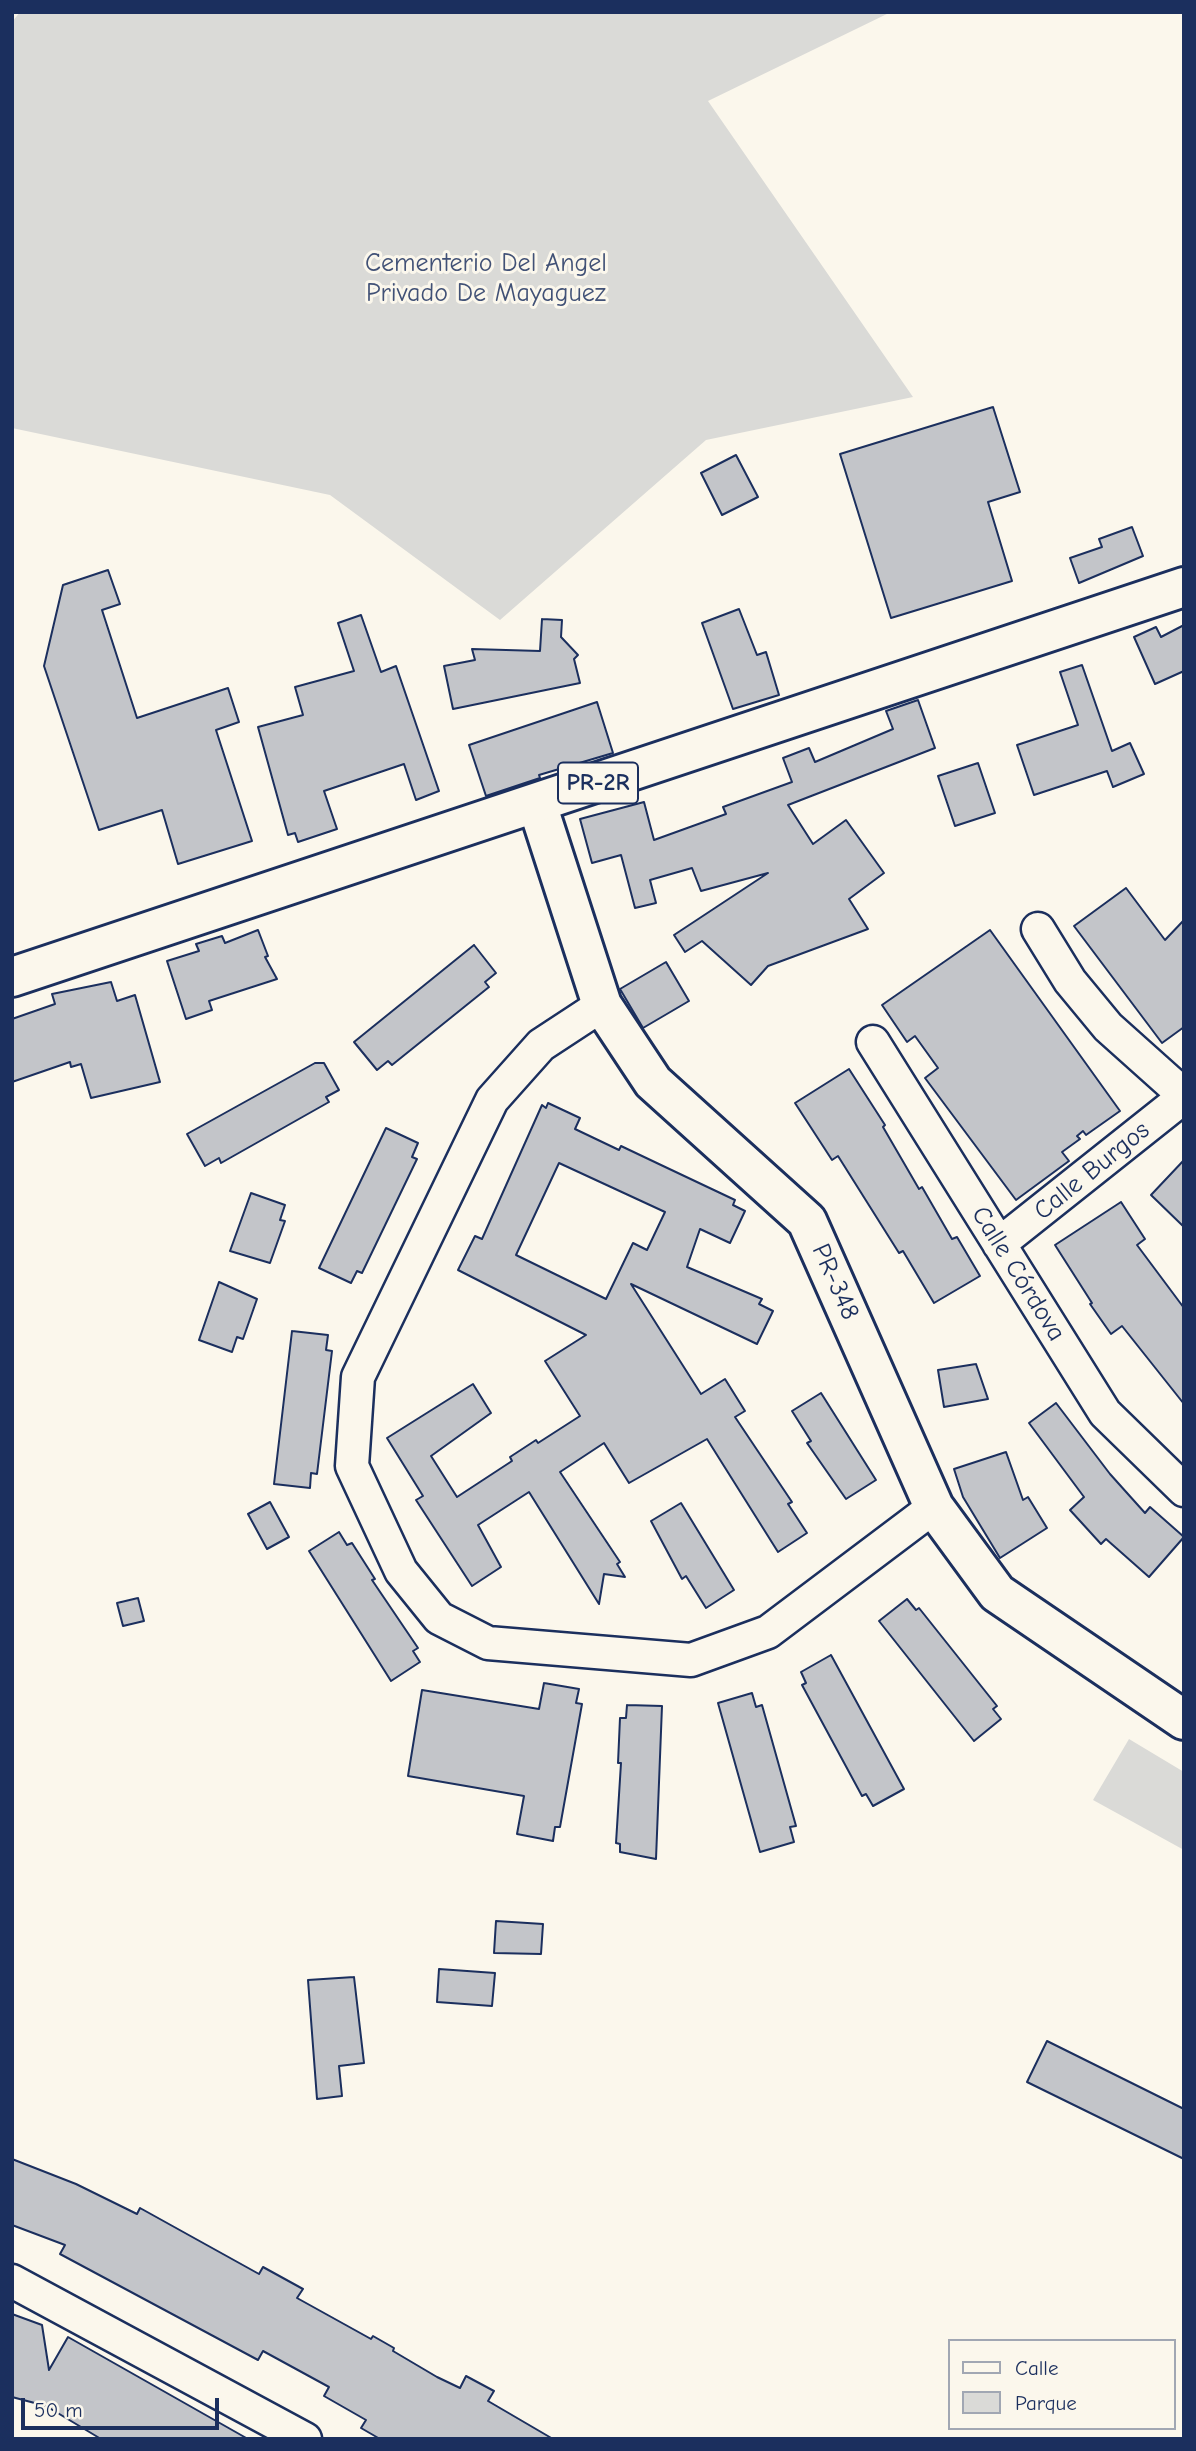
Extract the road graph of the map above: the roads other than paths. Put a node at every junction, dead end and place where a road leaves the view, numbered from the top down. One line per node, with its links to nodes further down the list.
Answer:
1 (1184, 587): 2 (main road, PR-2R)
2 (537, 804): 4 (main road, PR-2R); 5 (main road, PR-348 / PR-348)
3 (1038, 929): 7 (street)
4 (12, 977)
5 (602, 1005): 10 (main road, PR-348 / PR-348); 10 (street)
6 (873, 1042): 8 (street, Calle Córdova)
7 (1184, 1096): 8 (street, Calle Burgos)
8 (999, 1244): 9 (street, Calle Córdova)
9 (1184, 1490)
10 (934, 1507): 11 (main road, PR-348 / PR-348)
11 (1184, 1720)
12 (12, 2281): 13 (street)
13 (305, 2439)

